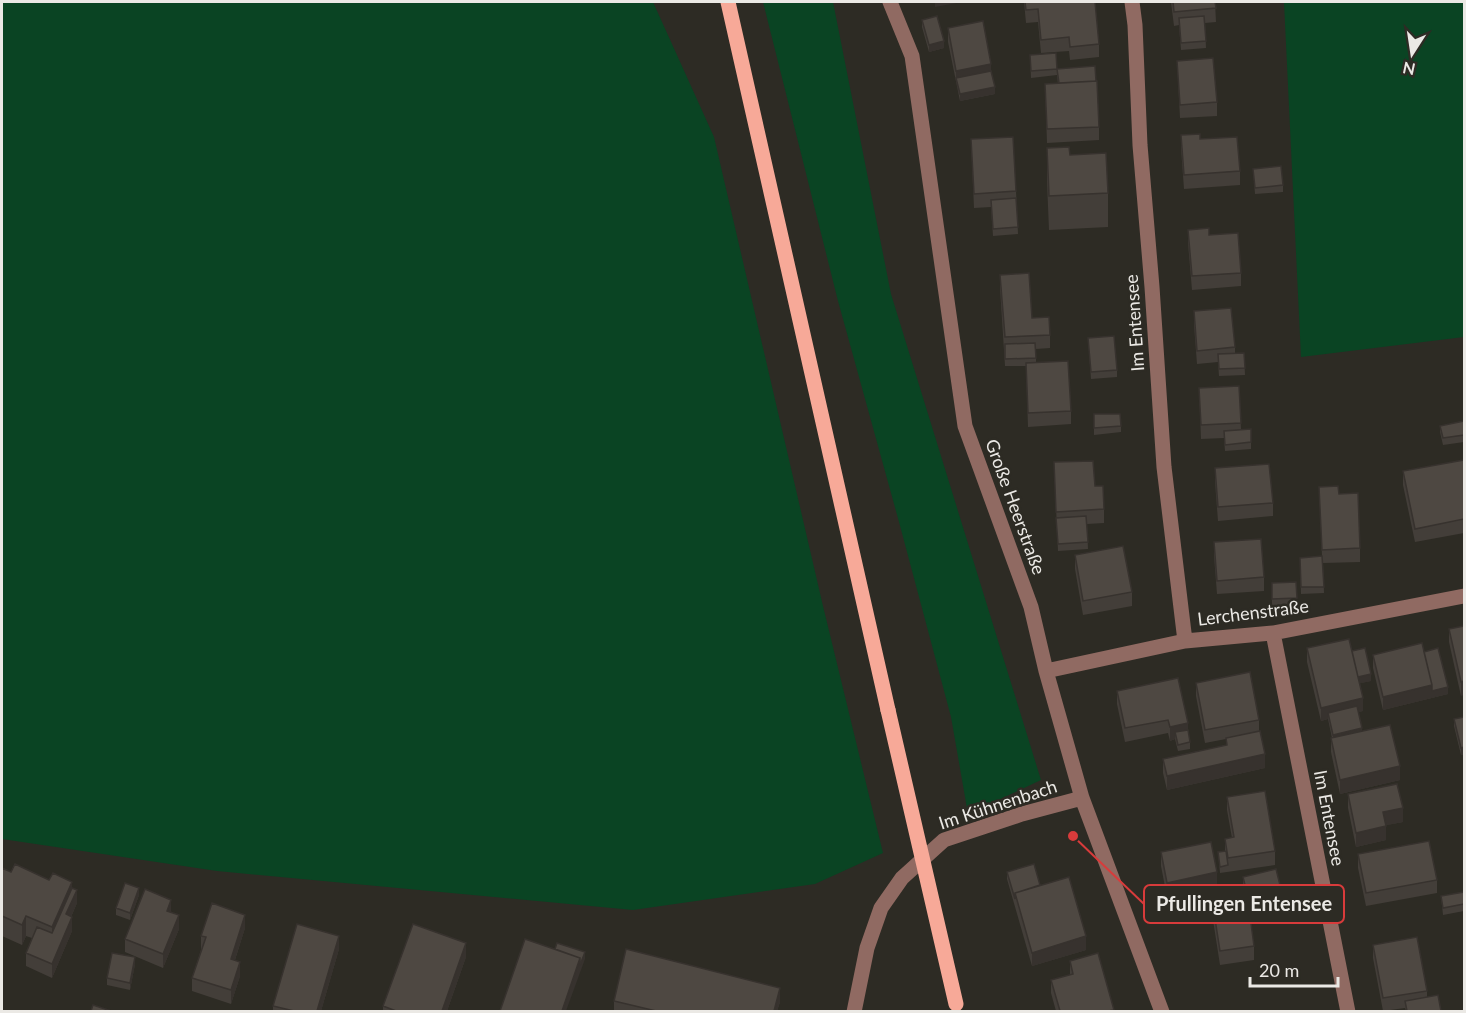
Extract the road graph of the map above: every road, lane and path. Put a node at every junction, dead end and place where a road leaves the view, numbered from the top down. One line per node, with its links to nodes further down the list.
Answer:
1 (728, 2): 9 (main road, bridge)
2 (890, 2): 7 (street, Große Heerstraße)
3 (1132, 2): 6 (street, Im Entensee)
4 (1464, 596): 5 (street, Lerchenstraße)
5 (1273, 633): 6 (street, Lerchenstraße); 12 (street, Im Entensee)
6 (1185, 641): 7 (street, Lerchenstraße)
7 (1046, 671): 8 (street, Große Heerstraße)
8 (1082, 798): 10 (street, Im Kühnenbach); 11 (street, Große Heerstraße)
9 (957, 1008)
10 (854, 1011)
11 (1162, 1011)
12 (1348, 1011)

